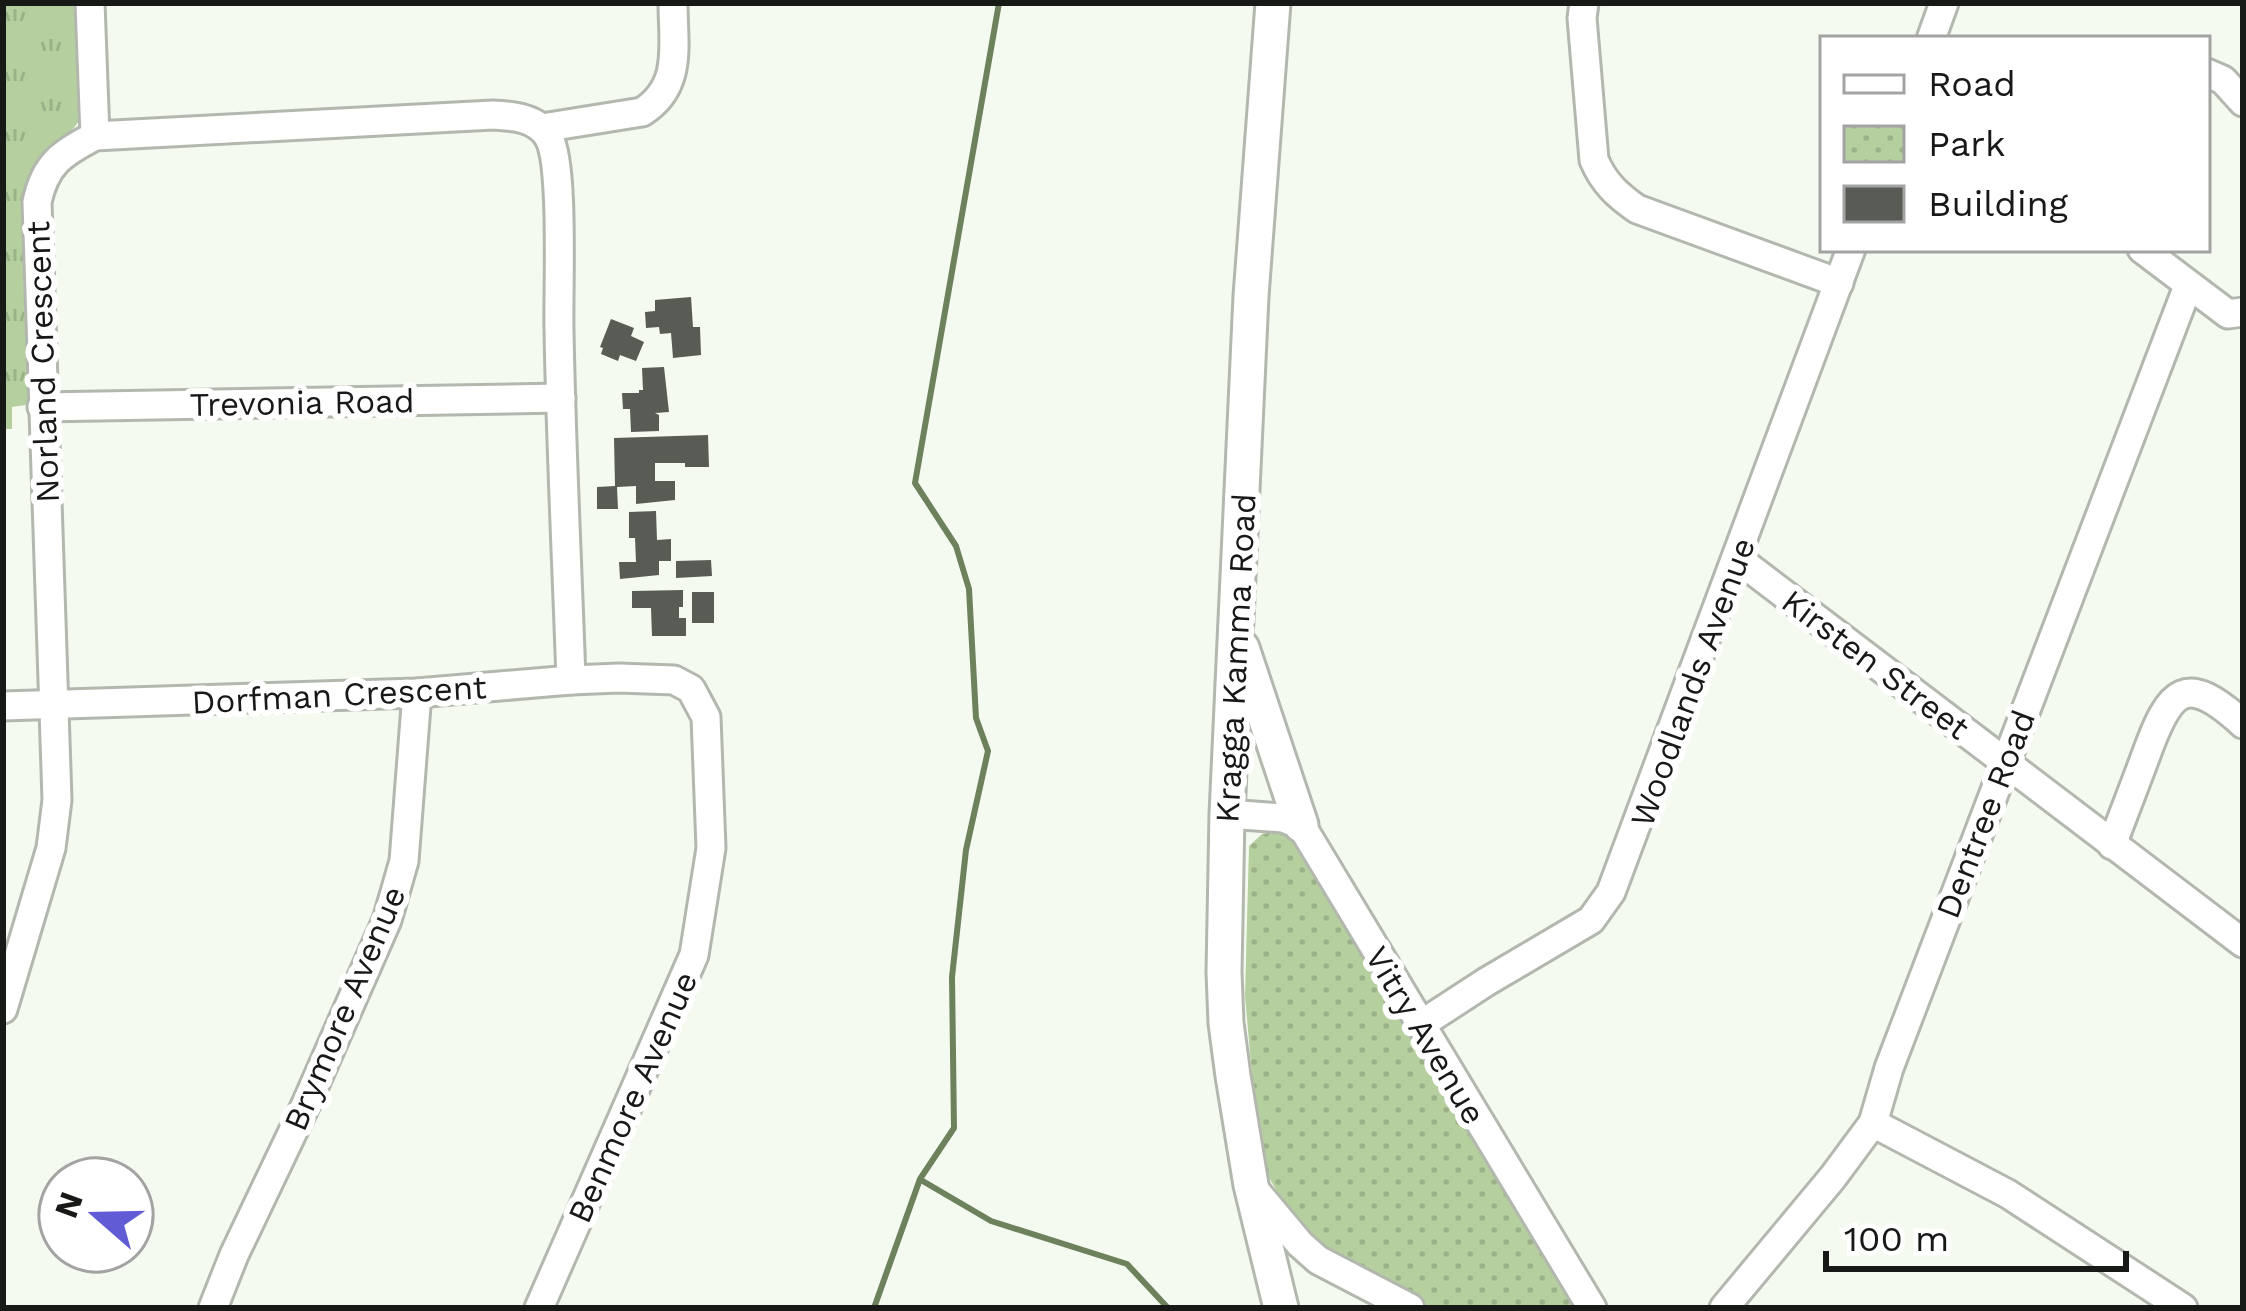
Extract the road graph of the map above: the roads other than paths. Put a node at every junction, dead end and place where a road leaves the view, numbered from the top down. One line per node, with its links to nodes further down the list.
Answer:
1 (90, 3): 10 (street)
2 (673, 3): 9 (street)
3 (1273, 3): 19 (main road, Kragga Kamma Road)
4 (1584, 3): 13 (street)
5 (1944, 3): 6 (street)
6 (1931, 36)
7 (2210, 74): 8 (street)
8 (2243, 102)
9 (542, 128): 10 (street); 16 (street)
10 (95, 136): 17 (street, Norland Crescent)
11 (1851, 252): 13 (street, Woodlands Avenue)
12 (2146, 252): 14 (street)
13 (1839, 283): 18 (street, Woodlands Avenue)
14 (2188, 286): 15 (street); 26 (street, Dentree Road)
15 (2243, 312)
16 (561, 398): 17 (street, Trevonia Road); 20 (street)
17 (43, 407): 24 (street, Norland Crescent)
18 (1738, 559): 26 (street, Kirsten Street); 32 (street, Woodlands Avenue)
19 (1236, 630): 27 (main road, Kragga Kamma Road); 28 (main road)
20 (571, 680): 21 (street, Dorfman Crescent); 22 (street, Dorfman Crescent)
21 (674, 680): 36 (street, Benmore Avenue)
22 (417, 693): 24 (street, Dorfman Crescent); 35 (street, Brymore Avenue)
23 (3, 706): 24 (street, Dorfman Crescent)
24 (53, 706): 31 (street, Norland Crescent)
25 (2243, 724): 29 (street)
26 (2005, 763): 29 (street, Kirsten Street); 33 (street, Dentree Road)
27 (1227, 814): 28 (street); 34 (main road, Kragga Kamma Road)
28 (1301, 825): 32 (street, Vitry Avenue)
29 (2112, 845): 30 (street, Kirsten Street)
30 (2243, 943)
31 (3, 1009)
32 (1420, 1025): 39 (street, Vitry Avenue)
33 (1874, 1123): 40 (street, Dentree Road); 41 (street)
34 (1251, 1185): 37 (main road, Kragga Kamma Road); 38 (street)
35 (213, 1308)
36 (538, 1308)
37 (1281, 1308)
38 (1410, 1308)
39 (1592, 1308)
40 (1724, 1308)
41 (2183, 1308)

